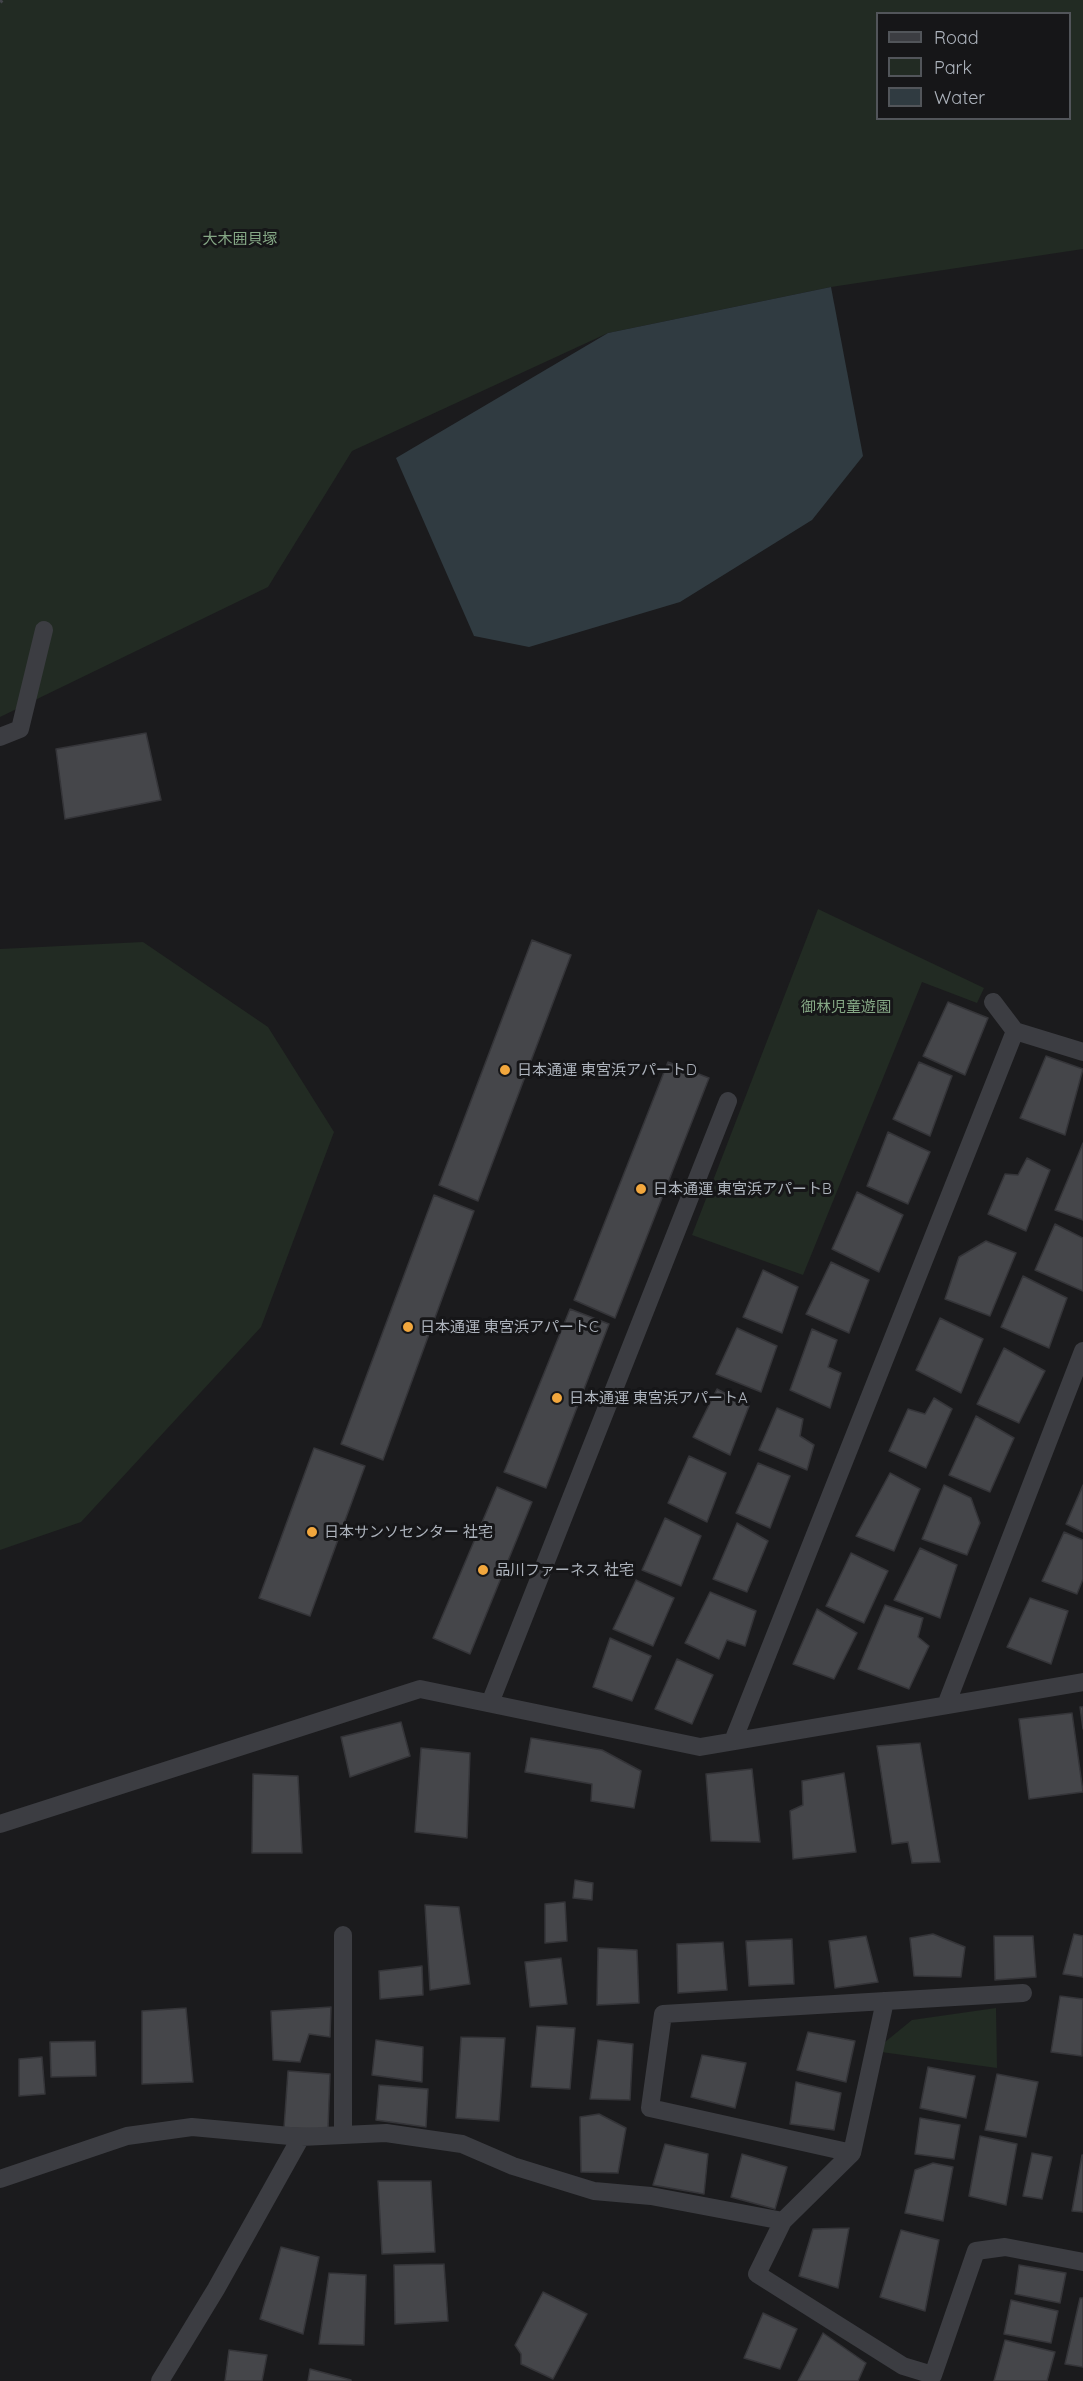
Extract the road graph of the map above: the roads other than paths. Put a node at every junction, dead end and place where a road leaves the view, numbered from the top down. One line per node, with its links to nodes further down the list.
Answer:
1 (44, 630): 2 (street)
2 (0, 737)
3 (993, 1002): 4 (street)
4 (1015, 1031): 5 (street); 11 (street)
5 (1083, 1053)
6 (728, 1101): 9 (street)
7 (1083, 1351): 10 (street)
8 (1083, 1682): 10 (street)
9 (490, 1704): 11 (street); 12 (street)
10 (946, 1705): 11 (street)
11 (732, 1741)
12 (0, 1824)
13 (343, 1935): 16 (street)
14 (1023, 1993): 15 (street)
15 (885, 2001): 18 (street); 18 (street)
16 (343, 2134): 17 (street); 20 (street)
17 (301, 2137): 19 (street); 22 (street)
18 (852, 2153): 20 (street)
19 (0, 2179)
20 (783, 2222): 21 (street)
21 (1083, 2262)
22 (160, 2381)

